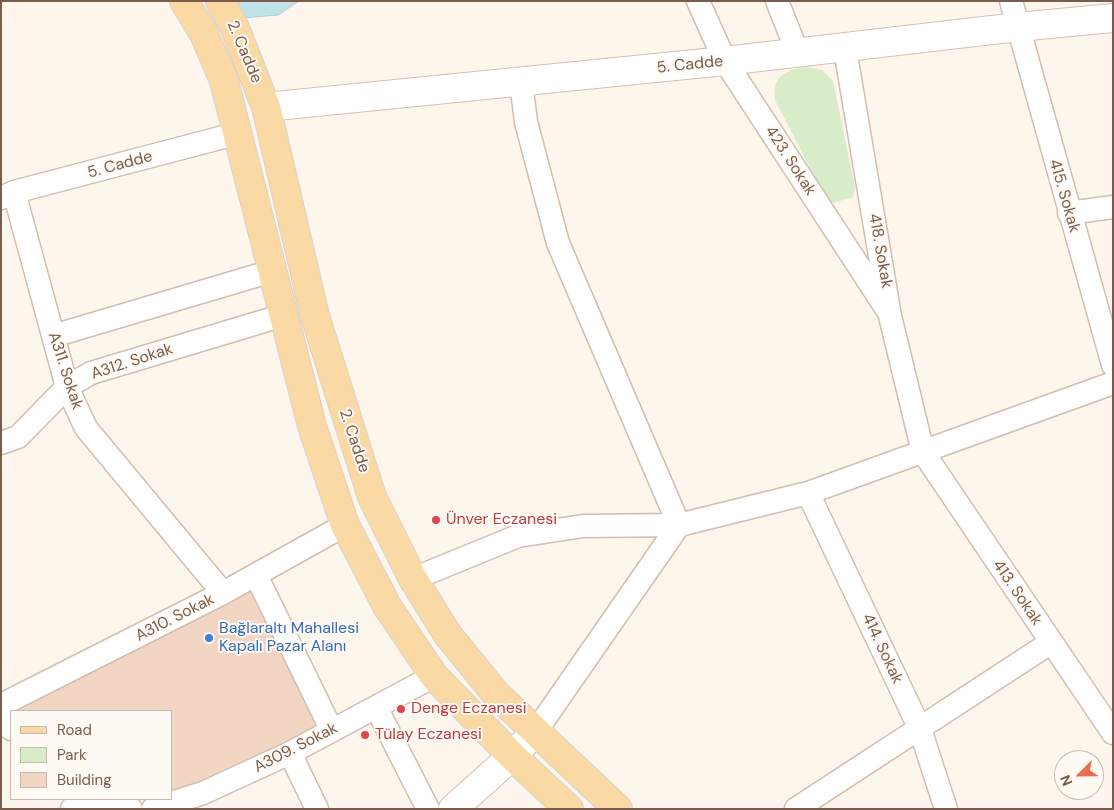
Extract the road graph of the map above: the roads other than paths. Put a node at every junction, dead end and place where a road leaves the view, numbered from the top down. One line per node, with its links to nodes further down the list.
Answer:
1 (184, 1): 12 (main road, 2. Cadde)
2 (220, 1): 11 (main road, 2. Cadde)
3 (698, 1): 9 (street, 423. Sokak)
4 (778, 1): 8 (street)
5 (1015, 14): 6 (main road, 5. Cadde); 7 (main road, 5. Cadde); 15 (street, 415. Sokak)
6 (1113, 18)
7 (846, 49): 8 (main road, 5. Cadde); 18 (street, 418. Sokak)
8 (798, 54): 9 (main road, 5. Cadde)
9 (725, 61): 10 (main road, 5. Cadde); 18 (street, 423. Sokak)
10 (521, 82): 11 (main road, 5. Cadde); 27 (street)
11 (266, 107): 29 (main road, 2. Cadde)
12 (238, 134): 13 (street, 5. Cadde); 16 (main road, 2. Cadde)
13 (7, 195): 19 (street, A311. Sokak)
14 (1113, 207): 15 (street)
15 (1069, 213): 20 (street, 415. Sokak)
16 (272, 271): 17 (main road, 2. Cadde); 19 (street)
17 (284, 315): 22 (street, A312. Sokak); 26 (main road, 2. Cadde)
18 (890, 316): 24 (street, 418. Sokak)
19 (53, 336): 22 (street, A311. Sokak)
20 (1113, 365)
21 (1113, 383): 24 (street)
22 (67, 387): 23 (street, A312. Sokak); 30 (street, A311. Sokak)
23 (1, 443)
24 (923, 452): 25 (street); 31 (street, 413. Sokak)
25 (808, 492): 27 (street); 37 (street, 414. Sokak)
26 (345, 524): 28 (street, A310. Sokak); 32 (main road, 2. Cadde)
27 (679, 525): 29 (street); 39 (street)
28 (256, 574): 30 (street, A310. Sokak); 38 (street)
29 (413, 580): 39 (main road, 2. Cadde)
30 (223, 593): 33 (street, A310. Sokak)
31 (1050, 644): 37 (street); 40 (street, 413. Sokak)
32 (434, 676): 34 (street, A309. Sokak); 42 (main road, 2. Cadde)
33 (1, 705)
34 (376, 707): 38 (street, A309. Sokak); 50 (street)
35 (1, 720): 36 (street)
36 (10, 729)
37 (920, 729): 54 (street); 55 (street, 414. Sokak)
38 (332, 731): 41 (street, A309. Sokak)
39 (536, 731): 42 (main road); 53 (main road, 2. Cadde)
40 (1113, 733)
41 (290, 753): 45 (street, A309. Sokak); 49 (street)
42 (512, 756): 51 (main road); 52 (main road, 2. Cadde)
43 (86, 800): 46 (street)
44 (97, 800): 47 (street)
45 (207, 801): 48 (street, A309. Sokak)
46 (72, 809)
47 (132, 809)
48 (153, 809)
49 (317, 809)
50 (428, 809)
51 (453, 809)
52 (569, 809)
53 (618, 809)
54 (796, 809)
55 (946, 809)

